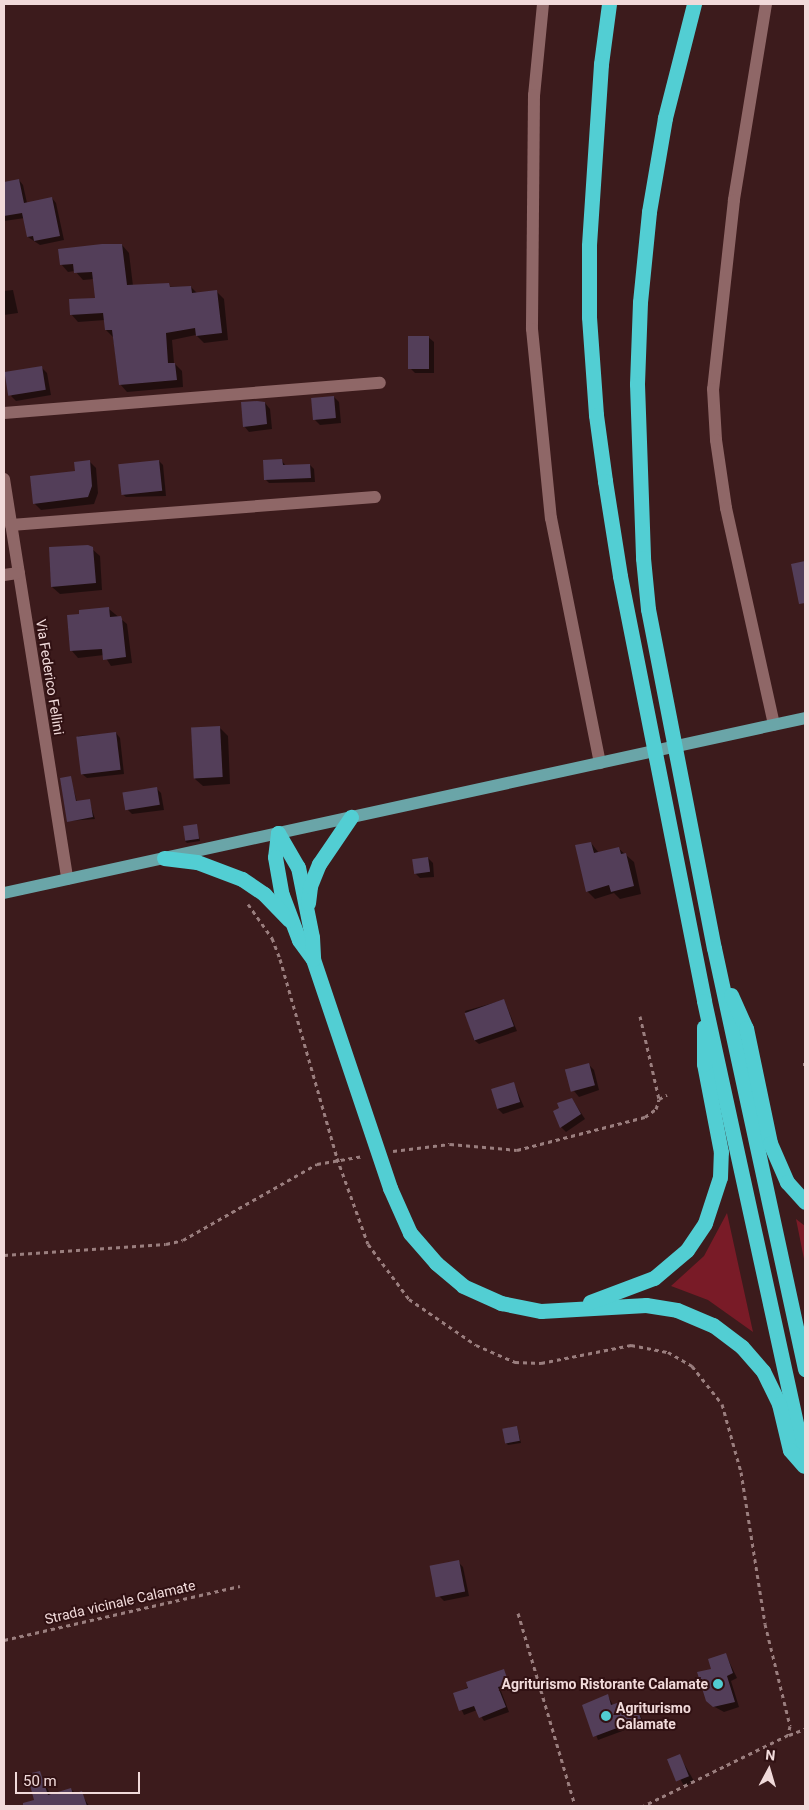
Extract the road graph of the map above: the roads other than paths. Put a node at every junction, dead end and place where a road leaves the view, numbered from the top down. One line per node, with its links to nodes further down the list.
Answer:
1 (543, 4): 14 (street)
2 (609, 4): 24 (highway)
3 (694, 4): 23 (highway)
4 (766, 4): 13 (street)
5 (380, 383): 6 (street)
6 (4, 413)
7 (4, 479): 9 (street, Via Federico Fellini)
8 (375, 497): 9 (street)
9 (11, 525): 10 (street, Via Federico Fellini)
10 (19, 573): 11 (street); 18 (street, Via Federico Fellini)
11 (4, 575)
12 (805, 718): 13 (main road)
13 (774, 725): 14 (main road)
14 (600, 763): 15 (main road)
15 (351, 817): 16 (main road); 20 (highway)
16 (278, 833): 17 (main road); 20 (highway); 21 (highway)
17 (164, 858): 18 (main road); 21 (highway)
18 (67, 879): 19 (main road)
19 (4, 893)
20 (307, 912): 22 (highway)
21 (293, 924): 22 (highway)
22 (313, 959): 26 (highway)
23 (718, 963): 25 (highway); 27 (highway)
24 (704, 1001): 26 (highway); 28 (highway)
25 (805, 1202)
26 (570, 1309): 29 (highway)
27 (805, 1369)
28 (805, 1463)
29 (805, 1467)

